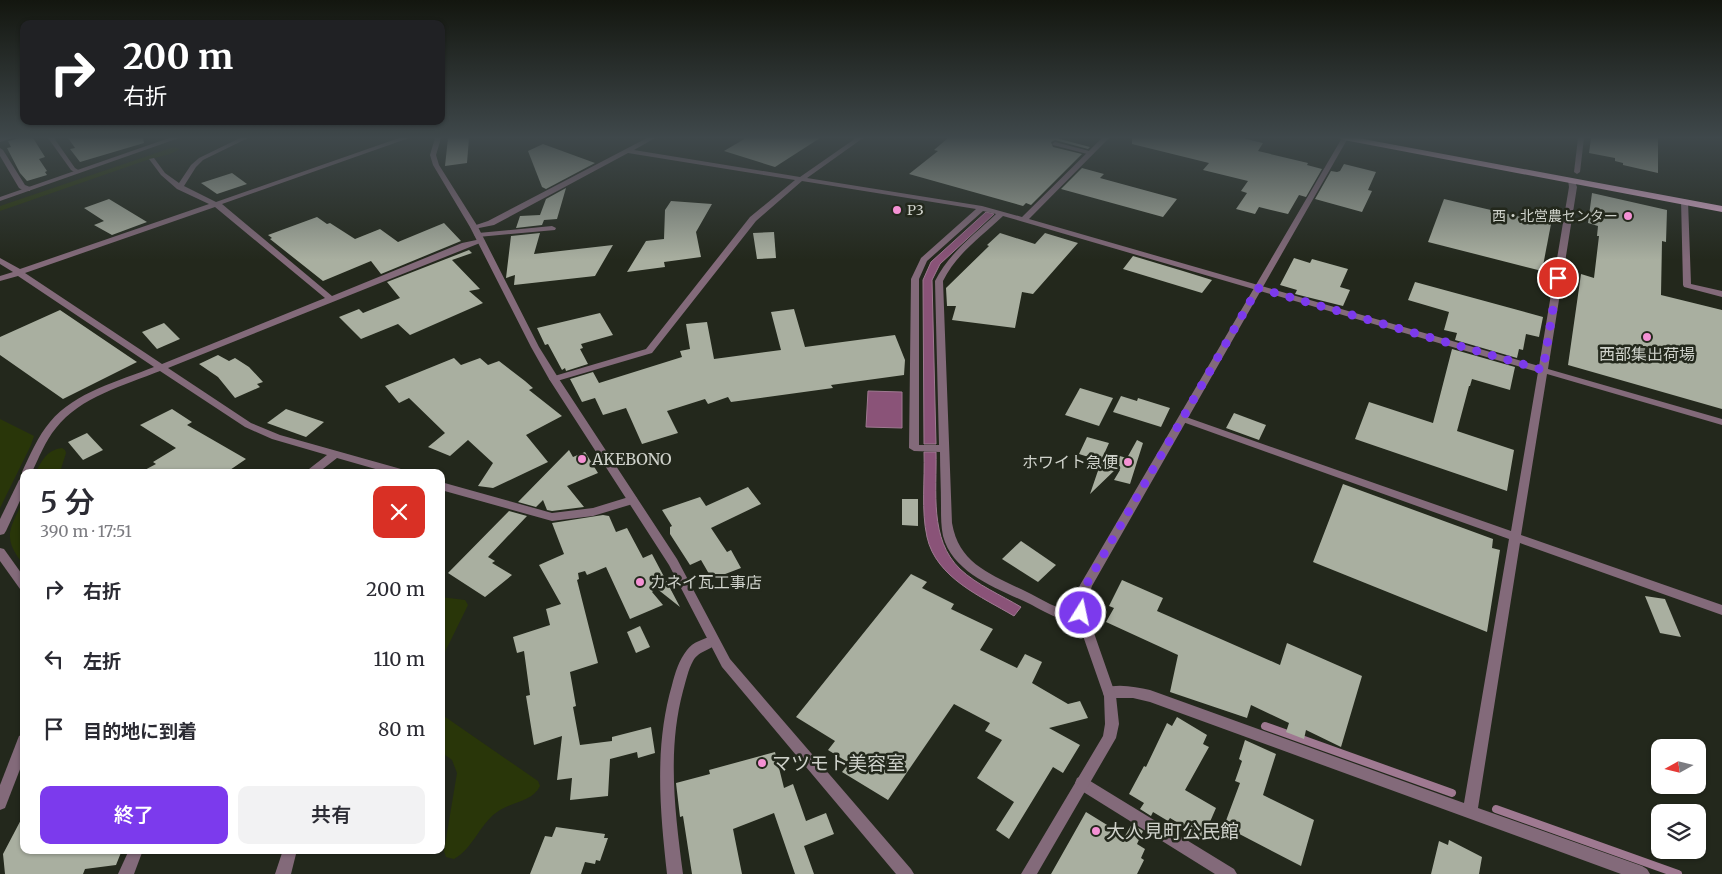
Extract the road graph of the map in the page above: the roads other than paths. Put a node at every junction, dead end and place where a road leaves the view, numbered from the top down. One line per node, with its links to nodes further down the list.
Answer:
1 (18, 179): 15 (street)
2 (58, 179): 15 (street)
3 (169, 179): 14 (street)
4 (185, 179): 14 (street)
5 (287, 179): 19 (street)
6 (444, 179): 25 (street)
7 (575, 179): 25 (street)
8 (801, 179): 20 (street); 34 (street)
9 (1065, 179): 23 (street)
10 (1321, 179): 29 (street)
11 (1575, 179): 33 (street)
12 (1587, 179): 18 (main road)
13 (1592, 179): 17 (main road)
14 (180, 187): 19 (street)
15 (27, 189): 16 (street)
16 (0, 198)
17 (1722, 200)
18 (1684, 201): 21 (main road); 30 (street)
19 (216, 204): 27 (street); 31 (street)
20 (982, 208): 22 (street); 37 (street)
21 (1722, 208)
22 (1002, 213): 23 (street); 37 (street)
23 (1024, 220): 29 (street)
24 (552, 228): 25 (street)
25 (478, 235): 31 (street); 34 (street)
26 (0, 260): 27 (street)
27 (20, 273): 28 (street); 32 (street)
28 (0, 279)
29 (1258, 288): 33 (street); 35 (street)
30 (1722, 294)
31 (331, 299): 32 (street)
32 (161, 367): 38 (street); 39 (street)
33 (1543, 370): 36 (street); 46 (street)
34 (554, 379): 44 (street)
35 (1183, 419): 46 (street); 50 (street)
36 (1722, 422)
37 (944, 449): 50 (street)
38 (335, 454): 40 (street); 41 (street)
39 (28, 469)
40 (317, 469)
41 (387, 469)
42 (445, 487): 44 (street)
43 (20, 488): 45 (street)
44 (632, 500): 51 (street)
45 (0, 530)
46 (1515, 537): 49 (street); 56 (street)
47 (0, 552): 48 (street)
48 (20, 580)
49 (1722, 610)
50 (1083, 618): 52 (street)
51 (713, 641): 61 (street); 62 (street)
52 (1109, 692): 54 (street); 56 (street)
53 (20, 750): 55 (street)
54 (1082, 783): 63 (street); 64 (street)
55 (0, 803)
56 (1470, 812): 65 (street)
57 (134, 854): 59 (street)
58 (289, 854): 60 (street)
59 (126, 874)
60 (283, 874)
61 (676, 874)
62 (906, 874)
63 (1029, 874)
64 (1229, 874)
65 (1642, 874)

